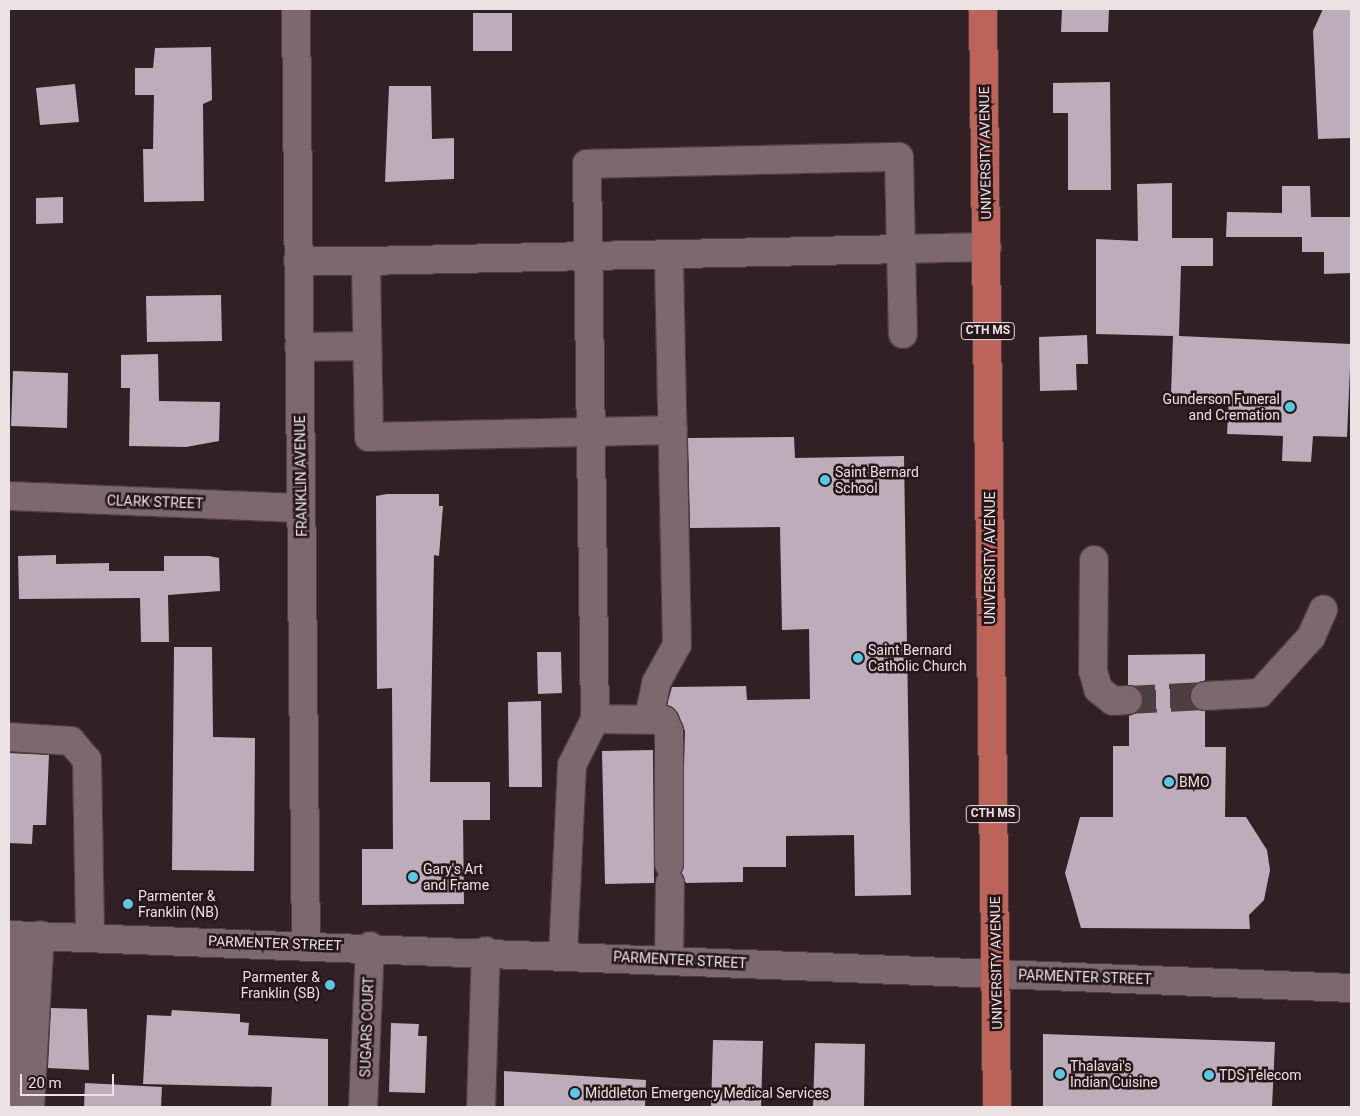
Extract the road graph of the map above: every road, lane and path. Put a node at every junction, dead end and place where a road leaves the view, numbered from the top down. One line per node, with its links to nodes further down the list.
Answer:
1 (296, 9): 7 (street, FRANKLIN AVENUE)
2 (983, 9): 3 (main road, UNIVERSITY AVENUE / CTH MS)
3 (987, 248): 4 (street); 30 (main road, UNIVERSITY AVENUE / CTH MS)
4 (900, 249): 5 (street); 6 (street); 9 (street)
5 (669, 254): 6 (street); 12 (street)
6 (588, 256): 8 (street); 13 (street)
7 (298, 261): 8 (street); 11 (street, FRANKLIN AVENUE)
8 (366, 261): 10 (street)
9 (903, 334)
10 (367, 346): 11 (street); 13 (street)
11 (299, 347): 15 (street, FRANKLIN AVENUE)
12 (673, 430): 13 (street); 20 (street)
13 (593, 432): 21 (street)
14 (9, 496): 15 (street, CLARK STREET)
15 (301, 508): 25 (street, FRANKLIN AVENUE)
16 (1094, 560): 19 (street)
17 (1323, 610): 18 (street)
18 (1205, 696)
19 (1128, 700)
20 (649, 717): 21 (street); 29 (street)
21 (594, 719): 28 (street)
22 (9, 737): 24 (street)
23 (22, 935): 24 (street, PARMENTER STREET); 32 (street); 33 (street)
24 (90, 937): 25 (street, PARMENTER STREET)
25 (306, 944): 26 (street, PARMENTER STREET)
26 (370, 946): 27 (street, PARMENTER STREET); 34 (street, SUGARS COURT)
27 (486, 952): 28 (street, PARMENTER STREET); 35 (street)
28 (563, 955): 29 (street, PARMENTER STREET)
29 (669, 960): 30 (street, PARMENTER STREET)
30 (995, 973): 31 (street, PARMENTER STREET); 36 (main road, UNIVERSITY AVENUE / CTH MS)
31 (1351, 988)
32 (9, 1105)
33 (30, 1107)
34 (363, 1107)
35 (481, 1107)
36 (997, 1107)

